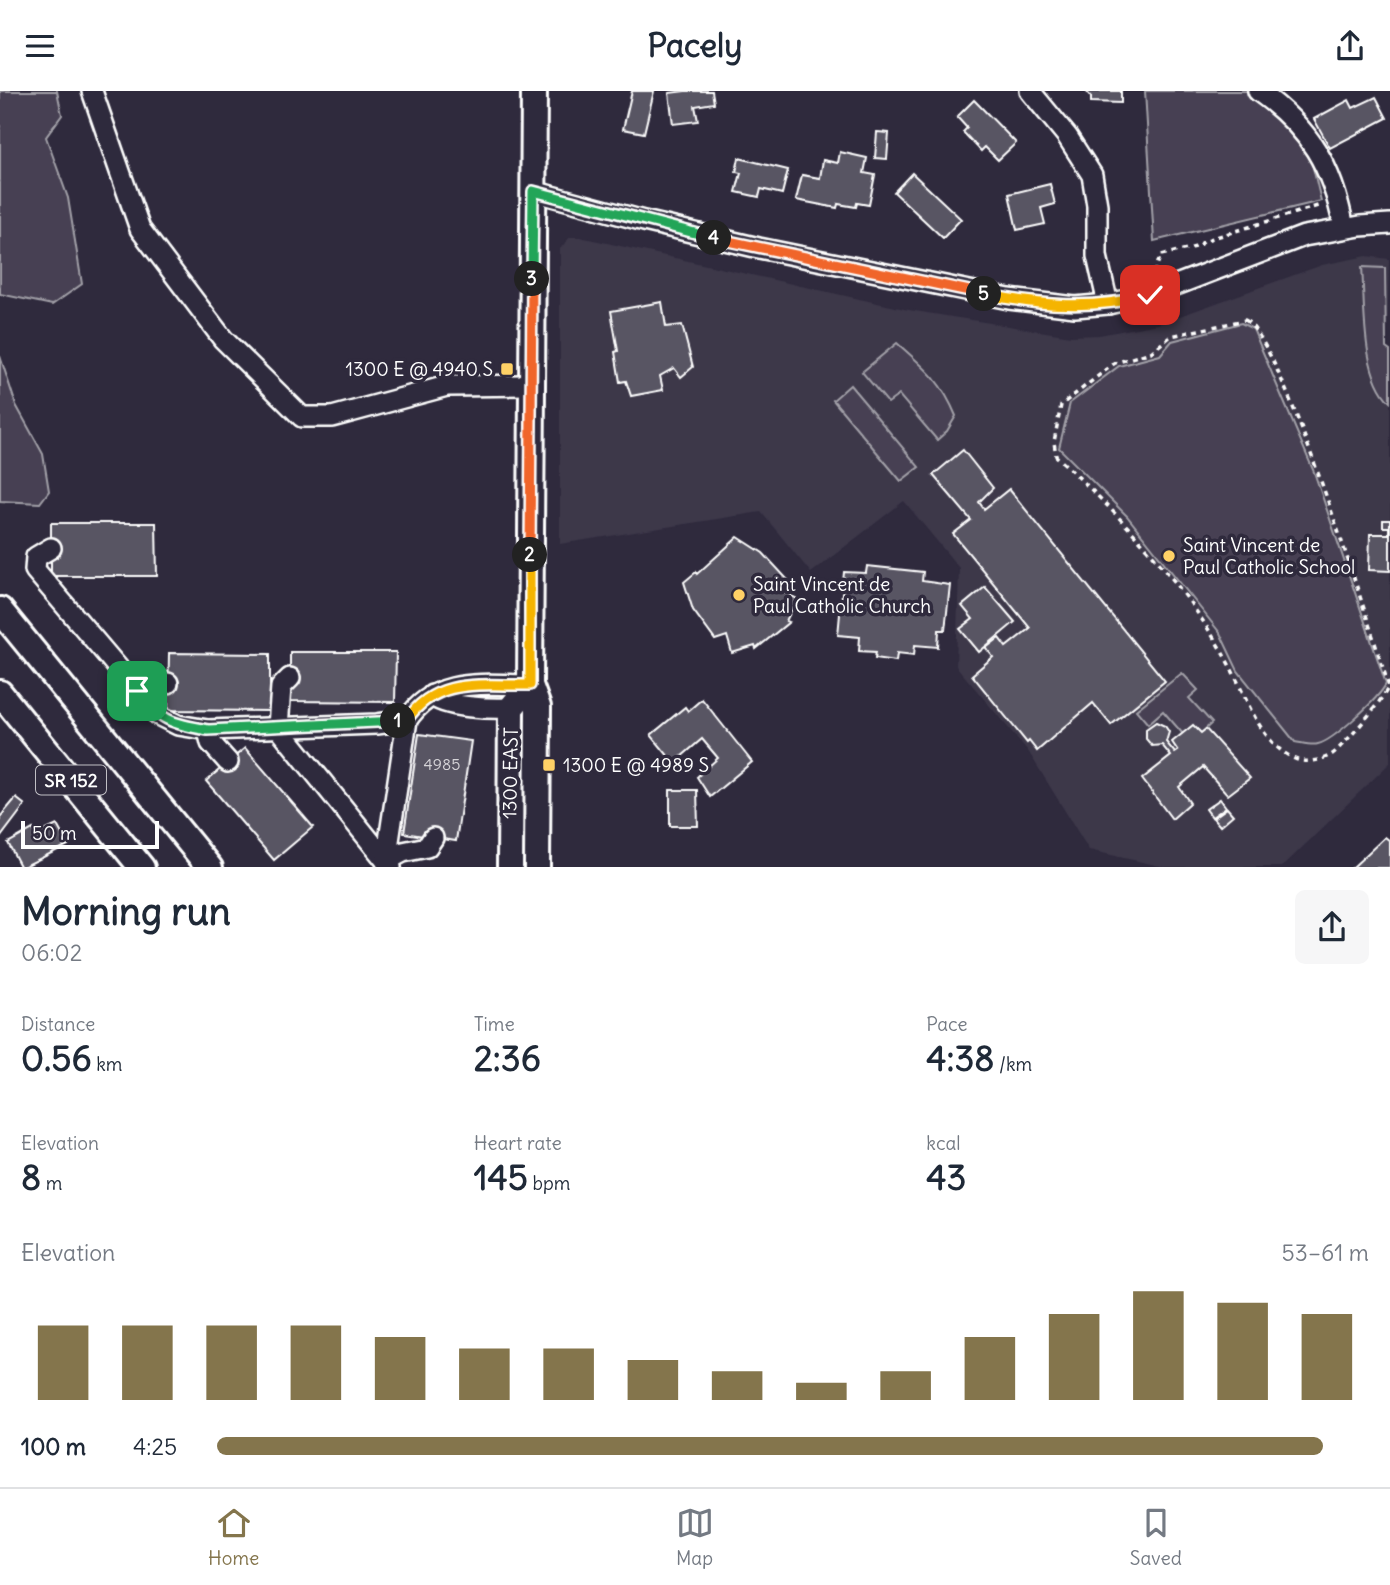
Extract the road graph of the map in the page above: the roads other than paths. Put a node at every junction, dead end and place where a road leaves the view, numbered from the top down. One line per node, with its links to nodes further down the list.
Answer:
1 (92, 91): 9 (street)
2 (534, 91): 5 (main road, 1300 EAST)
3 (1030, 91): 8 (street)
4 (1258, 91): 7 (street)
5 (533, 191): 8 (street); 9 (main road, 1300 EAST)
6 (1390, 224): 7 (street)
7 (1344, 228): 8 (street)
8 (1108, 304)
9 (530, 385): 14 (main road, 1300 EAST)
10 (51, 548): 15 (street)
11 (0, 610): 26 (main road, SR 152)
12 (290, 678): 20 (street)
13 (168, 683): 15 (street)
14 (530, 685): 17 (street); 18 (main road, 1300 EAST); 28 (main road, 1300 EAST)
15 (137, 691): 21 (street)
16 (0, 693): 25 (main road, SR 152)
17 (432, 695): 18 (street); 19 (street)
18 (511, 708): 27 (main road, 1300 EAST)
19 (407, 720): 20 (street); 24 (street)
20 (278, 727): 21 (street); 24 (street)
21 (208, 730): 22 (street)
22 (228, 762)
23 (433, 838): 24 (street)
24 (389, 865)
25 (142, 867)
26 (210, 867)
27 (510, 867)
28 (537, 867)

